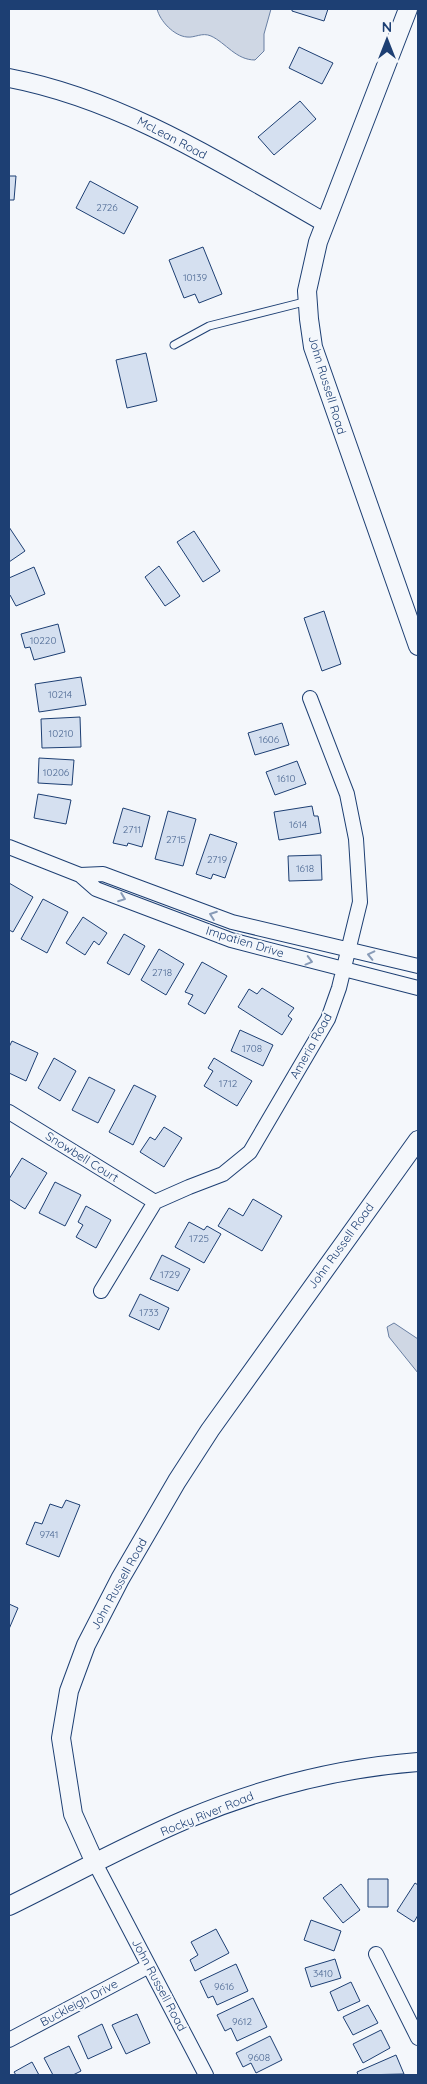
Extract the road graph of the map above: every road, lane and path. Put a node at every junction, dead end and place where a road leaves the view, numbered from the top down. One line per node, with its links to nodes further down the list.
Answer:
1 (408, 9): 3 (street, John Russell Road)
2 (9, 78): 3 (street, McLean Road)
3 (324, 222): 4 (street, John Russell Road)
4 (308, 301): 5 (lane); 6 (street, John Russell Road)
5 (174, 345)
6 (418, 646)
7 (310, 698): 10 (street, Ameria Road)
8 (9, 847): 9 (street, Impatien Drive)
9 (80, 875): 10 (street, Impatien Drive, one-way to 9); 12 (street, Impatien Drive, one-way to 12)
10 (349, 950): 11 (street, Impatien Drive, one-way to 10); 12 (street, Ameria Road)
11 (418, 966)
12 (344, 970): 13 (street, Impatien Drive); 16 (street, Ameria Road)
13 (418, 988)
14 (9, 1112): 16 (street, Snowbell Court)
15 (418, 1140): 19 (street, John Russell Road)
16 (155, 1202): 17 (street)
17 (101, 1291)
18 (418, 1762): 19 (street, Rocky River Road)
19 (95, 1863): 20 (street, Rocky River Road); 22 (street, John Russell Road)
20 (9, 1906)
21 (376, 1954): 23 (street)
22 (149, 1966): 24 (street, Buckleigh Drive); 25 (street, John Russell Road)
23 (418, 2038)
24 (9, 2040)
25 (206, 2075)

